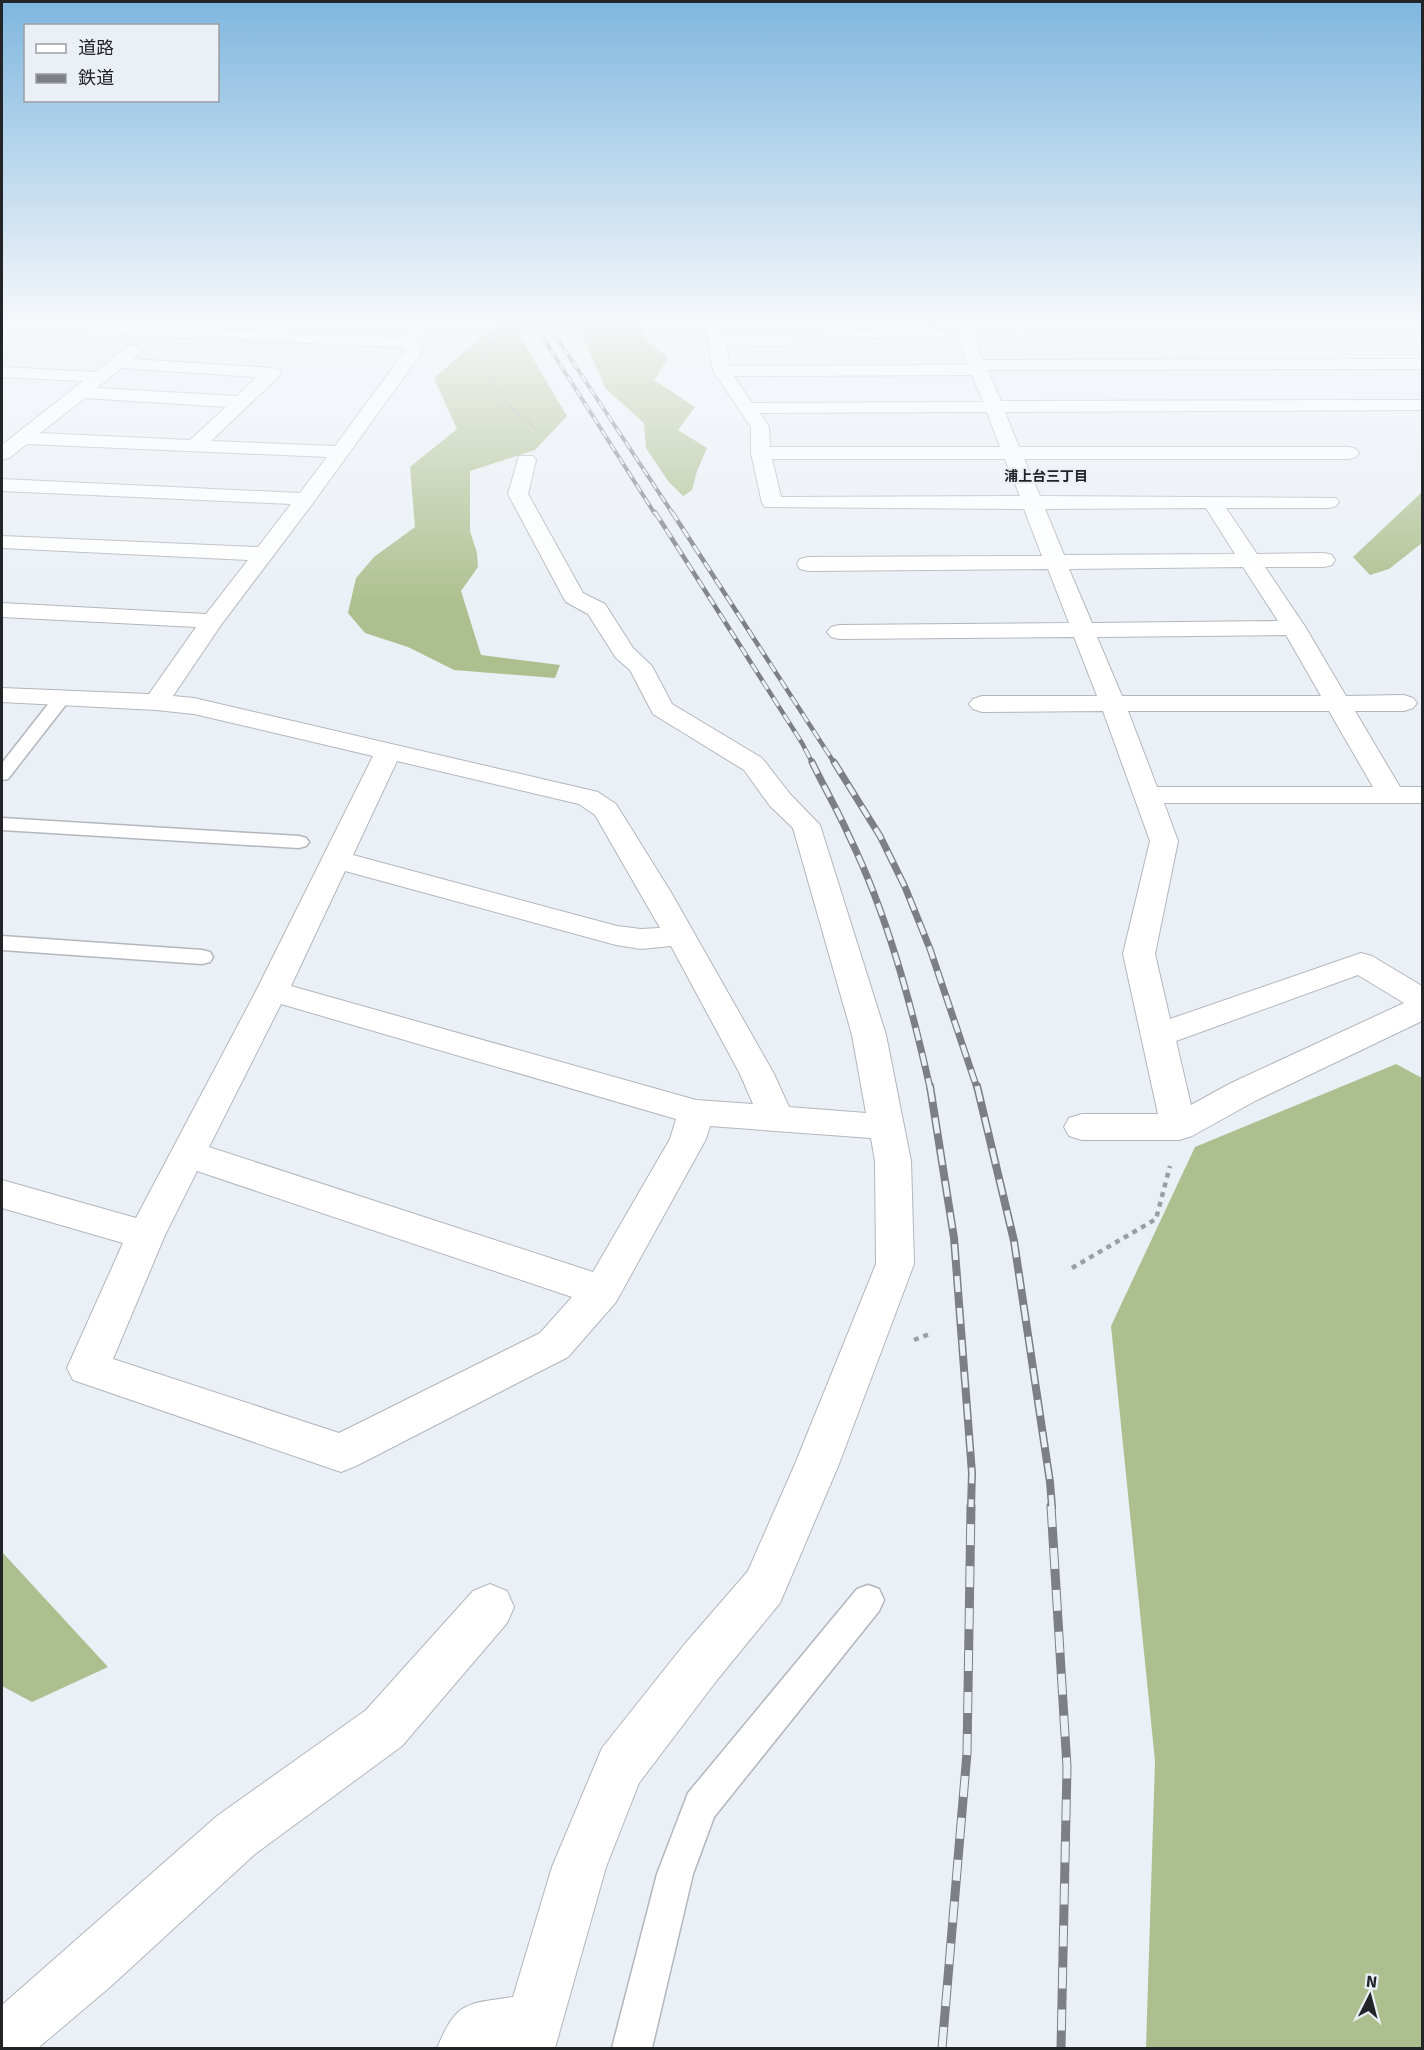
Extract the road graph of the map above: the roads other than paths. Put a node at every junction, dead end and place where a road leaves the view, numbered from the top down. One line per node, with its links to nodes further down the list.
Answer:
1 (50, 416): 7 (street)
2 (225, 416): 8 (street)
3 (367, 416): 9 (street)
4 (753, 416): 10 (street)
5 (996, 416): 11 (street)
6 (1211, 416): 12 (street)
7 (21, 438): 8 (street); 14 (street)
8 (195, 445): 9 (street)
9 (341, 452): 17 (street)
10 (761, 453): 11 (street); 21 (street)
11 (1011, 453): 12 (street); 21 (street)
12 (1236, 453): 13 (street); 19 (street)
13 (1349, 453)
14 (2, 454)
15 (526, 460): 57 (street)
16 (2, 485): 17 (street)
17 (306, 499): 23 (street)
18 (1212, 502): 19 (street); 21 (street); 26 (street)
19 (1270, 502): 20 (street)
20 (1329, 502)
21 (1032, 504): 25 (street)
22 (2, 542): 23 (street)
23 (263, 554): 29 (street)
24 (1324, 560): 26 (street)
25 (1055, 561): 26 (street); 27 (street); 31 (street)
26 (1250, 561): 30 (street)
27 (808, 564)
28 (2, 610): 29 (street)
29 (212, 621): 35 (street)
30 (1294, 628): 31 (street); 38 (street)
31 (1082, 629): 32 (street); 39 (street)
32 (839, 632)
33 (2, 695): 34 (street)
34 (62, 698): 35 (street); 41 (lane)
35 (156, 702): 40 (street)
36 (1404, 703): 38 (street)
37 (982, 704): 39 (street)
38 (1337, 704): 39 (street); 43 (street)
39 (1113, 705): 42 (street)
40 (388, 752): 47 (street); 48 (street)
41 (2, 775)
42 (1146, 795): 43 (street); 54 (street)
43 (1391, 795): 44 (street)
44 (1422, 795)
45 (2, 824): 46 (lane)
46 (299, 842)
47 (335, 860): 48 (street); 51 (street)
48 (680, 936): 56 (street)
49 (2, 943): 50 (lane)
50 (202, 957)
51 (272, 991): 55 (street); 60 (street)
52 (1422, 1000): 54 (street)
53 (1422, 1008): 59 (street)
54 (1158, 1035): 59 (street)
55 (696, 1112): 56 (street); 63 (street)
56 (778, 1120): 57 (street)
57 (887, 1127): 66 (street)
58 (1082, 1127): 59 (street)
59 (1179, 1127)
60 (188, 1154): 62 (street); 63 (street)
61 (2, 1194): 62 (street)
62 (146, 1235): 63 (street)
63 (602, 1291)
64 (868, 1600): 69 (lane)
65 (490, 1607): 67 (street)
66 (529, 2035): 68 (street)
67 (2, 2042)
68 (466, 2049)
69 (632, 2049)

